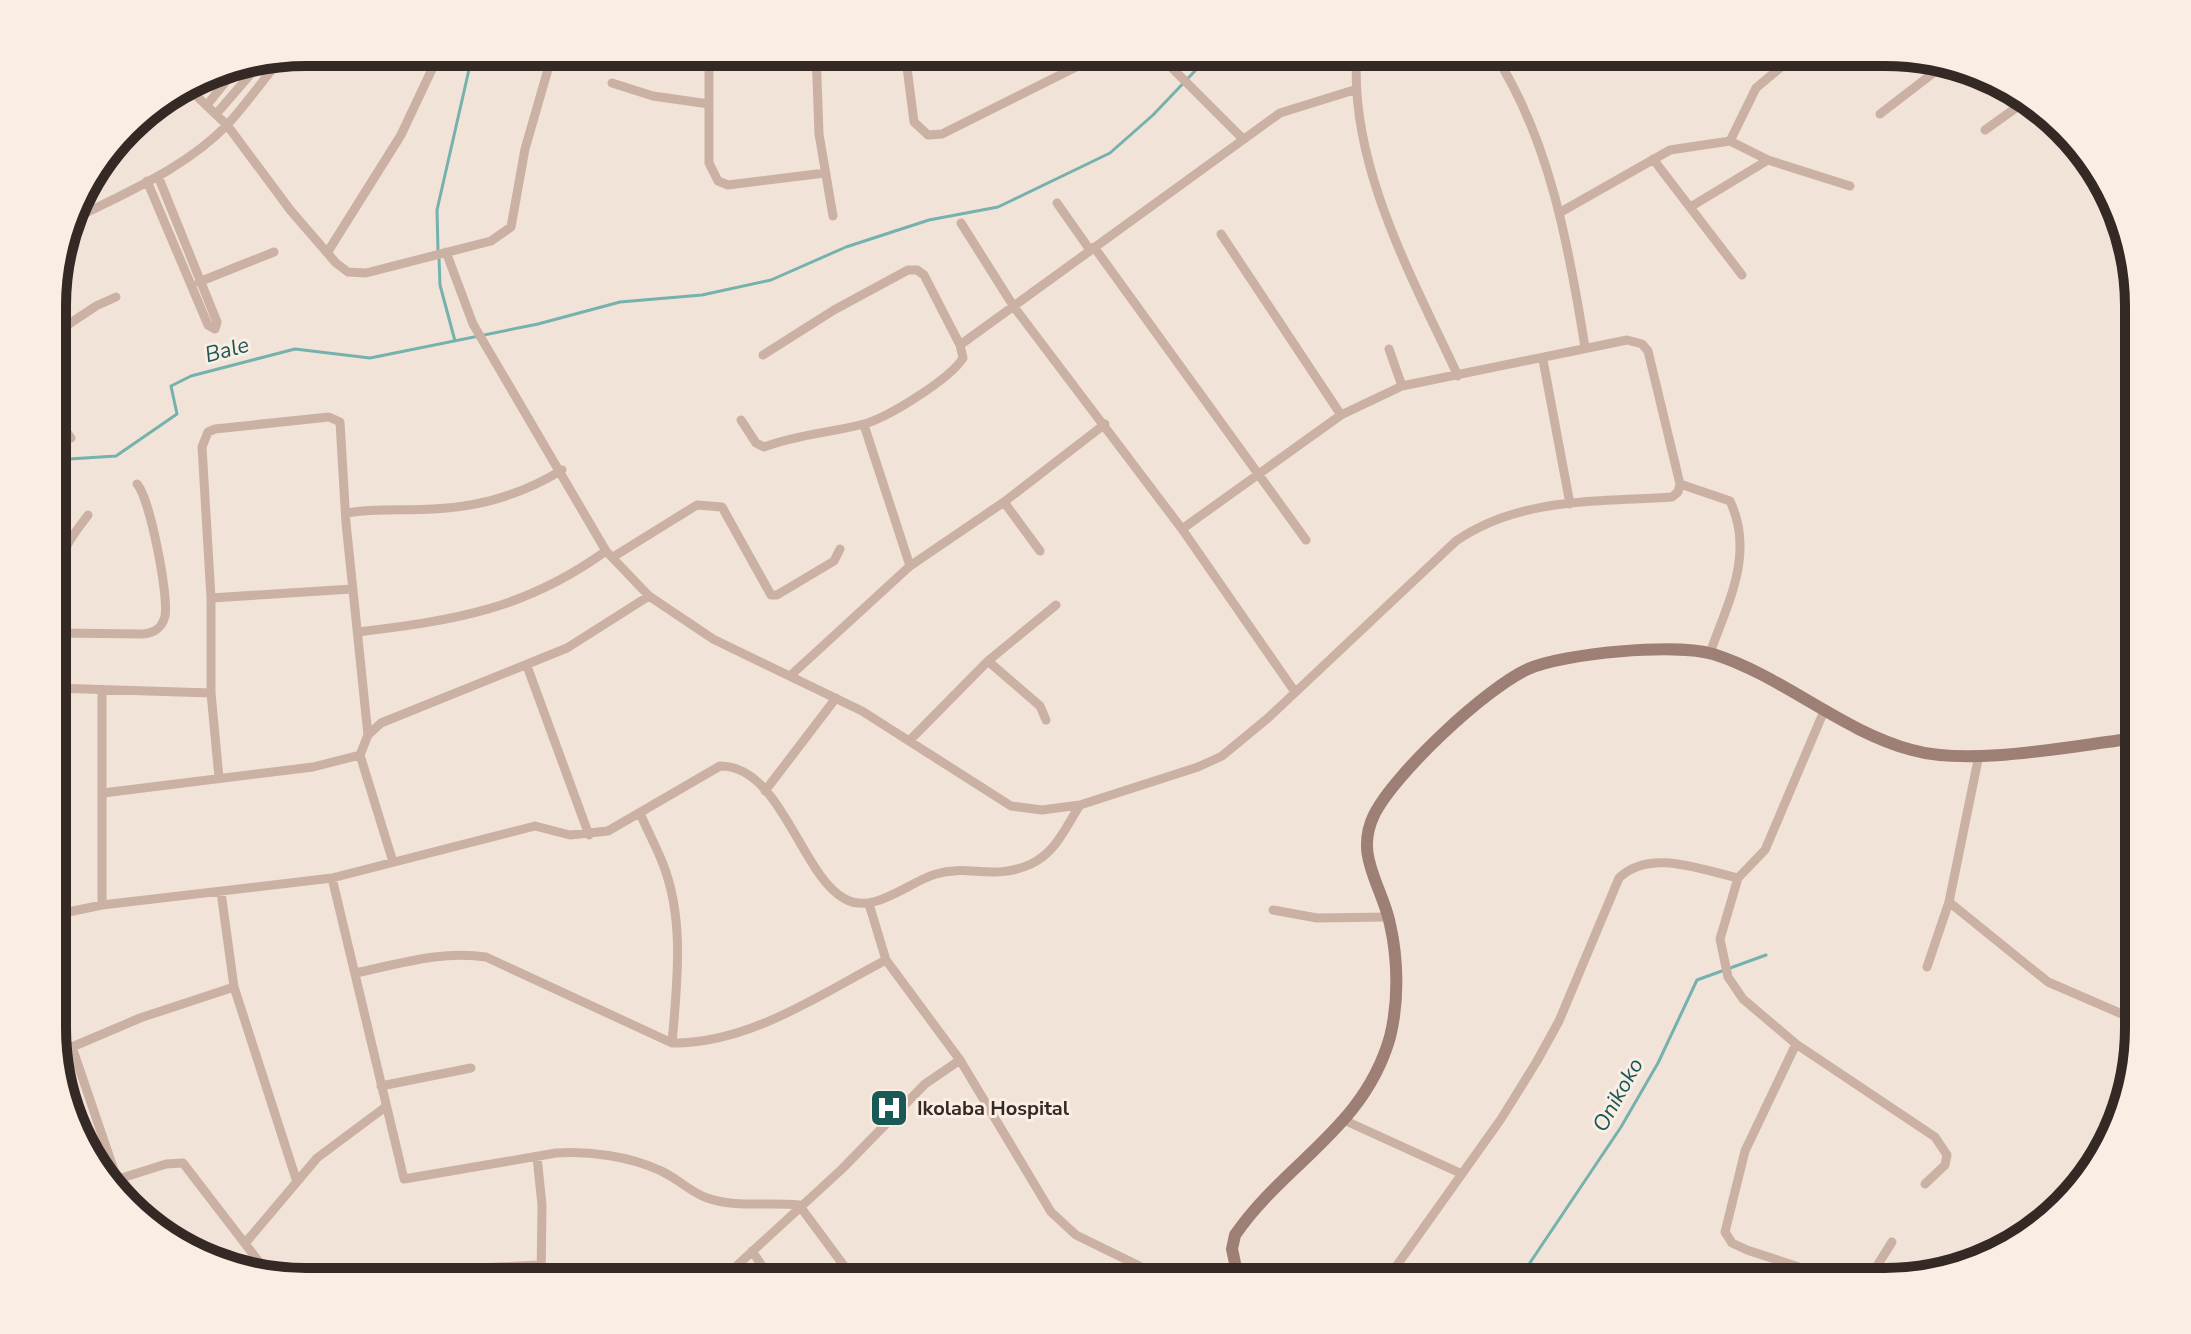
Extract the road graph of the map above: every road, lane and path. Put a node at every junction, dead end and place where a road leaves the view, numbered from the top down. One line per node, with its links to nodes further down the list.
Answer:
1 (1172, 66): 25 (street)
2 (1356, 66): 16 (street)
3 (1502, 66): 35 (street)
4 (1783, 66): 26 (street)
5 (433, 67): 42 (street)
6 (549, 67): 43 (street)
7 (709, 67): 18 (street)
8 (817, 67): 29 (street)
9 (907, 67): 10 (street)
10 (1077, 67)
11 (272, 69): 23 (street)
12 (1935, 72): 22 (street)
13 (251, 73): 21 (street)
14 (227, 80): 19 (street)
15 (612, 83): 18 (street)
16 (1354, 90): 25 (street); 54 (street)
17 (195, 94): 19 (street)
18 (709, 104): 29 (street)
19 (207, 105): 21 (street)
20 (2018, 107): 24 (street)
21 (217, 113): 23 (street)
22 (1880, 114)
23 (227, 125): 30 (street); 42 (street)
24 (1985, 130)
25 (1242, 138): 40 (street)
26 (1730, 141): 27 (street); 28 (street)
27 (1653, 159): 34 (street); 35 (street)
28 (1768, 160): 32 (street); 34 (street)
29 (825, 173): 37 (street)
30 (158, 176): 31 (street); 45 (street)
31 (147, 181): 36 (street); 45 (street)
32 (1850, 186)
33 (1057, 203): 40 (street)
34 (1692, 206): 44 (street)
35 (1559, 213): 50 (street)
36 (84, 214)
37 (833, 216)
38 (961, 223): 47 (street)
39 (1221, 234): 56 (street)
40 (1092, 249): 47 (street); 63 (street)
41 (274, 252): 45 (street)
42 (327, 253): 43 (street)
43 (441, 254): 62 (street)
44 (1742, 275)
45 (197, 284)
46 (116, 297): 48 (street)
47 (1014, 307): 49 (street); 58 (street)
48 (66, 326)
49 (960, 345): 52 (street); 59 (street)
50 (1585, 347): 53 (street); 65 (street)
51 (1389, 349): 55 (street)
52 (763, 355)
53 (1543, 360): 54 (street); 67 (street)
54 (1458, 376): 55 (street)
55 (1402, 386): 56 (street)
56 (1341, 415): 63 (street)
57 (741, 420): 59 (street)
58 (1105, 424): 66 (street); 70 (street)
59 (864, 425): 76 (street)
60 (66, 431): 61 (street)
61 (71, 438)
62 (562, 470): 68 (street); 75 (street)
63 (1259, 476): 70 (street); 71 (street)
64 (137, 484): 82 (street)
65 (1680, 484): 67 (street); 83 (street)
66 (1004, 502): 74 (street); 76 (street)
67 (1570, 504): 89 (street)
68 (347, 513): 77 (street); 79 (street)
69 (88, 515): 72 (street)
70 (1182, 529): 89 (street)
71 (1306, 540)
72 (66, 548)
73 (840, 549): 75 (street)
74 (1040, 551)
75 (610, 554): 78 (street); 81 (street)
76 (910, 566): 86 (street)
77 (352, 589): 79 (street); 81 (street)
78 (649, 596): 85 (street); 86 (street)
79 (211, 598): 90 (street)
80 (1056, 605): 84 (street)
81 (358, 632): 94 (street)
82 (66, 633)
83 (1710, 653): 92 (main road); 114 (main road)
84 (988, 661): 93 (street); 96 (street)
85 (527, 666): 94 (street); 104 (street)
86 (790, 676): 91 (street)
87 (66, 688): 88 (street)
88 (102, 690): 90 (street); 101 (street)
89 (1295, 692): 102 (street)
90 (211, 693): 99 (street)
91 (836, 698): 96 (street); 100 (street)
92 (1824, 711): 98 (main road); 107 (street)
93 (1046, 720)
94 (368, 735): 97 (street)
95 (2124, 739): 98 (main road)
96 (910, 740): 102 (street)
97 (360, 755): 99 (street); 105 (street)
98 (1979, 755): 109 (street)
99 (219, 778): 101 (street)
100 (765, 791): 103 (street); 110 (street)
101 (103, 793): 111 (street)
102 (1080, 805): 110 (street)
103 (640, 813): 104 (street); 120 (street)
104 (589, 835): 105 (street)
105 (393, 862): 106 (street)
106 (332, 878): 108 (street); 117 (street)
107 (1738, 878): 122 (street); 131 (street)
108 (221, 892): 111 (street); 118 (street)
109 (1949, 902): 116 (street); 119 (street)
110 (869, 904): 115 (street)
111 (102, 905): 113 (street)
112 (1273, 910): 114 (street)
113 (66, 912)
114 (1388, 917): 128 (main road)
115 (886, 960): 120 (street); 124 (street)
116 (1927, 967)
117 (356, 973): 120 (street); 126 (street)
118 (234, 987): 123 (street); 133 (street)
119 (2124, 1015)
120 (672, 1043)
121 (67, 1044): 123 (street)
122 (1796, 1044): 134 (street); 144 (street)
123 (72, 1047): 130 (street)
124 (960, 1060): 135 (street); 141 (street)
125 (471, 1068): 126 (street)
126 (381, 1086): 127 (street)
127 (384, 1108): 129 (street); 133 (street)
128 (1346, 1121): 131 (street); 142 (main road)
129 (537, 1157): 135 (street); 140 (street)
130 (107, 1161)
131 (1460, 1173): 143 (street)
132 (120, 1178): 136 (street)
133 (296, 1179): 136 (street)
134 (1925, 1184)
135 (799, 1205): 138 (street); 149 (street)
136 (247, 1241): 139 (street)
137 (1892, 1242): 145 (street)
138 (752, 1251): 147 (street); 148 (street)
139 (261, 1263)
140 (541, 1265): 146 (street)
141 (1142, 1267)
142 (1236, 1267)
143 (1395, 1267)
144 (1808, 1267)
145 (1876, 1267)
146 (474, 1268)
147 (734, 1268)
148 (763, 1268)
149 (845, 1268)

